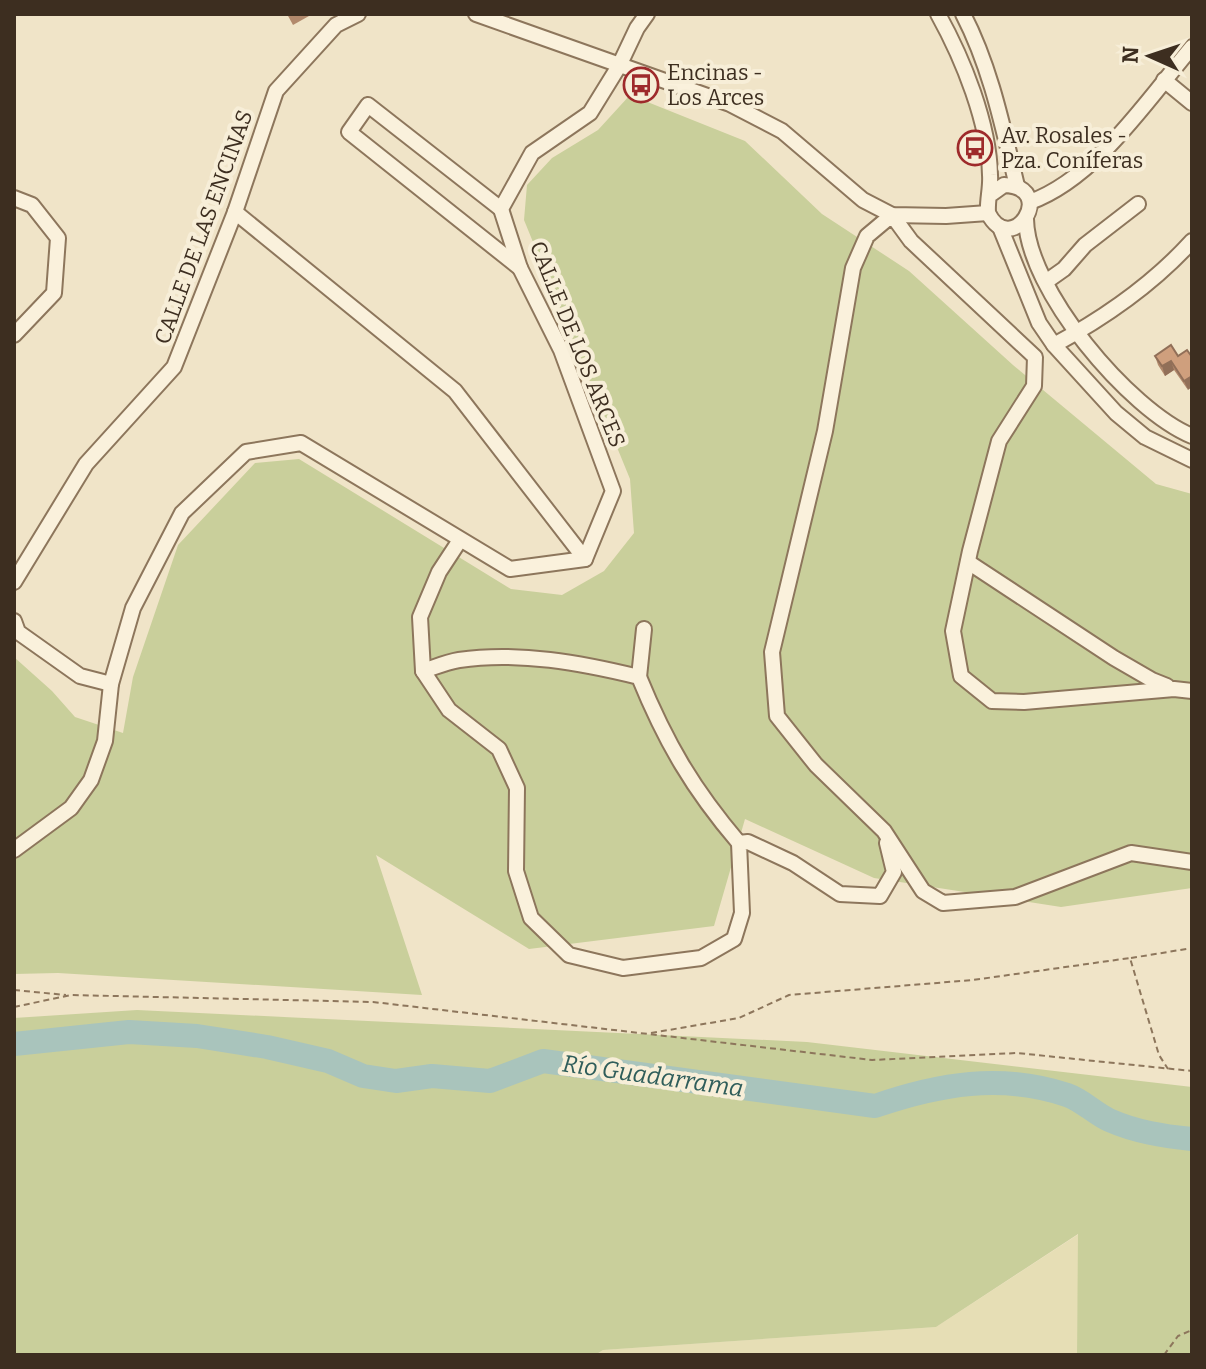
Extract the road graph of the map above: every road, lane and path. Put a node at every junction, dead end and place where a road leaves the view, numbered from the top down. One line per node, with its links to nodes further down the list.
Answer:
1 (358, 14): 16 (street, CALLE DE LAS ENCINAS)
2 (476, 14): 7 (street)
3 (647, 14): 7 (street)
4 (938, 14): 11 (street)
5 (963, 14): 10 (street)
6 (1192, 47): 8 (street)
7 (619, 66): 15 (street); 18 (street)
8 (1164, 80): 9 (street); 13 (street)
9 (1192, 103)
10 (1017, 186): 11 (street); 13 (street)
11 (990, 195): 17 (street)
12 (14, 198): 25 (street)
13 (1030, 202): 19 (street)
14 (1138, 204): 23 (street)
15 (501, 209): 22 (street, CALLE DE LOS ARCES); 22 (street)
16 (235, 212): 30 (street); 32 (street, CALLE DE LAS ENCINAS)
17 (988, 213): 18 (street); 20 (street)
18 (892, 215): 31 (street); 40 (street)
19 (1026, 219): 20 (street); 23 (street)
20 (1000, 227): 26 (street)
21 (1192, 241): 24 (street)
22 (520, 268): 30 (street, CALLE DE LOS ARCES)
23 (1047, 281): 24 (street)
24 (1076, 333): 26 (street); 27 (street)
25 (14, 335)
26 (1054, 345): 28 (street)
27 (1192, 436)
28 (1192, 460)
29 (460, 540): 30 (street); 35 (street); 37 (street)
30 (585, 559)
31 (968, 562): 38 (street); 38 (street)
32 (14, 582)
33 (14, 621): 37 (street)
34 (644, 629): 36 (street)
35 (423, 671): 36 (street); 41 (street)
36 (639, 677): 41 (street)
37 (111, 684): 42 (street)
38 (1174, 689): 39 (street)
39 (1192, 691)
40 (884, 831): 41 (street); 43 (street)
41 (739, 843)
42 (14, 850)
43 (1192, 862)
44 (1192, 948): 45 (path)
45 (1130, 958): 49 (path); 50 (path)
46 (14, 990): 47 (path)
47 (71, 995): 48 (path); 49 (path)
48 (14, 1007)
49 (646, 1033): 50 (path)
50 (1168, 1070): 51 (path)
51 (1192, 1071)
52 (1192, 1330): 53 (path)
53 (1164, 1355)

